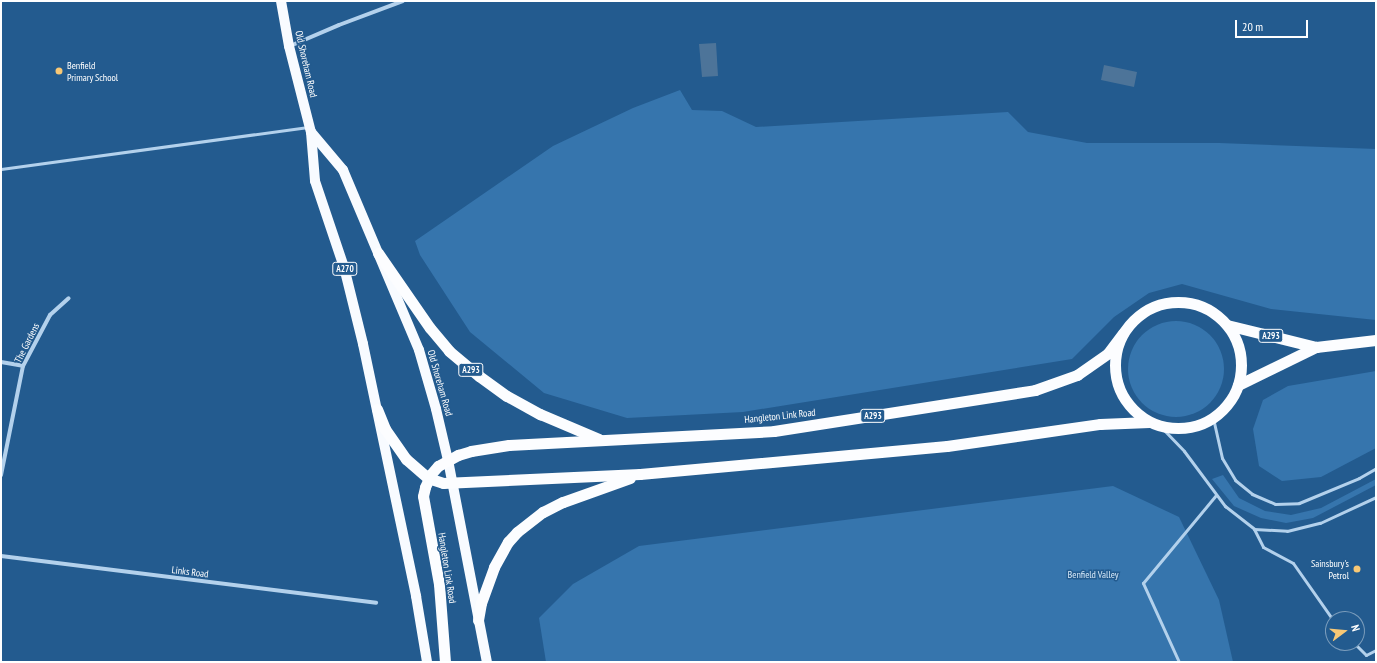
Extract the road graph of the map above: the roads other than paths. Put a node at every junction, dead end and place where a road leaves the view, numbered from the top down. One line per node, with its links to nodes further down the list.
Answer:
1 (281, 1): 3 (main road, Old Shoreham Road / A270)
2 (403, 1): 3 (street)
3 (289, 46): 4 (main road, Old Shoreham Road / A270)
4 (310, 129): 5 (lane); 6 (main road, Old Shoreham Road / A270); 15 (main road, Old Shoreham Road / A270)
5 (1, 169)
6 (378, 253): 19 (highway, A293); 20 (main road, Old Shoreham Road / A270)
7 (69, 298): 13 (street, The Gardens)
8 (1227, 325): 9 (highway); 11 (highway, A293); 14 (highway)
9 (1123, 334): 17 (highway); 19 (highway, Hangleton Link Road / A293)
10 (1376, 340): 11 (highway, A293)
11 (1316, 348): 14 (highway, A293)
12 (1, 362): 13 (street)
13 (23, 366): 23 (street, The Gardens)
14 (1238, 385): 16 (highway)
15 (377, 409): 24 (highway); 35 (main road, Old Shoreham Road / A270)
16 (1213, 418): 18 (highway); 21 (lane)
17 (1149, 422): 18 (highway); 22 (highway)
18 (1161, 427): 26 (lane)
19 (603, 440): 20 (highway, Hangleton Link Road / A293)
20 (448, 460): 24 (highway, Hangleton Link Road / A293); 25 (main road, Old Shoreham Road / A270)
21 (1376, 468)
22 (640, 474): 25 (highway); 32 (highway)
23 (1, 475)
24 (428, 478): 25 (highway); 36 (highway, Hangleton Link Road)
25 (453, 483): 32 (main road, Old Shoreham Road / A270)
26 (1216, 495): 28 (lane); 38 (lane)
27 (1376, 497): 28 (lane)
28 (1254, 529): 31 (lane)
29 (1, 556): 30 (street, Links Road)
30 (376, 604)
31 (1327, 611)
32 (478, 620): 37 (main road, Old Shoreham Road / A270)
33 (1376, 650): 34 (lane)
34 (1362, 651)
35 (427, 662)
36 (445, 662)
37 (487, 662)
38 (1179, 662)

